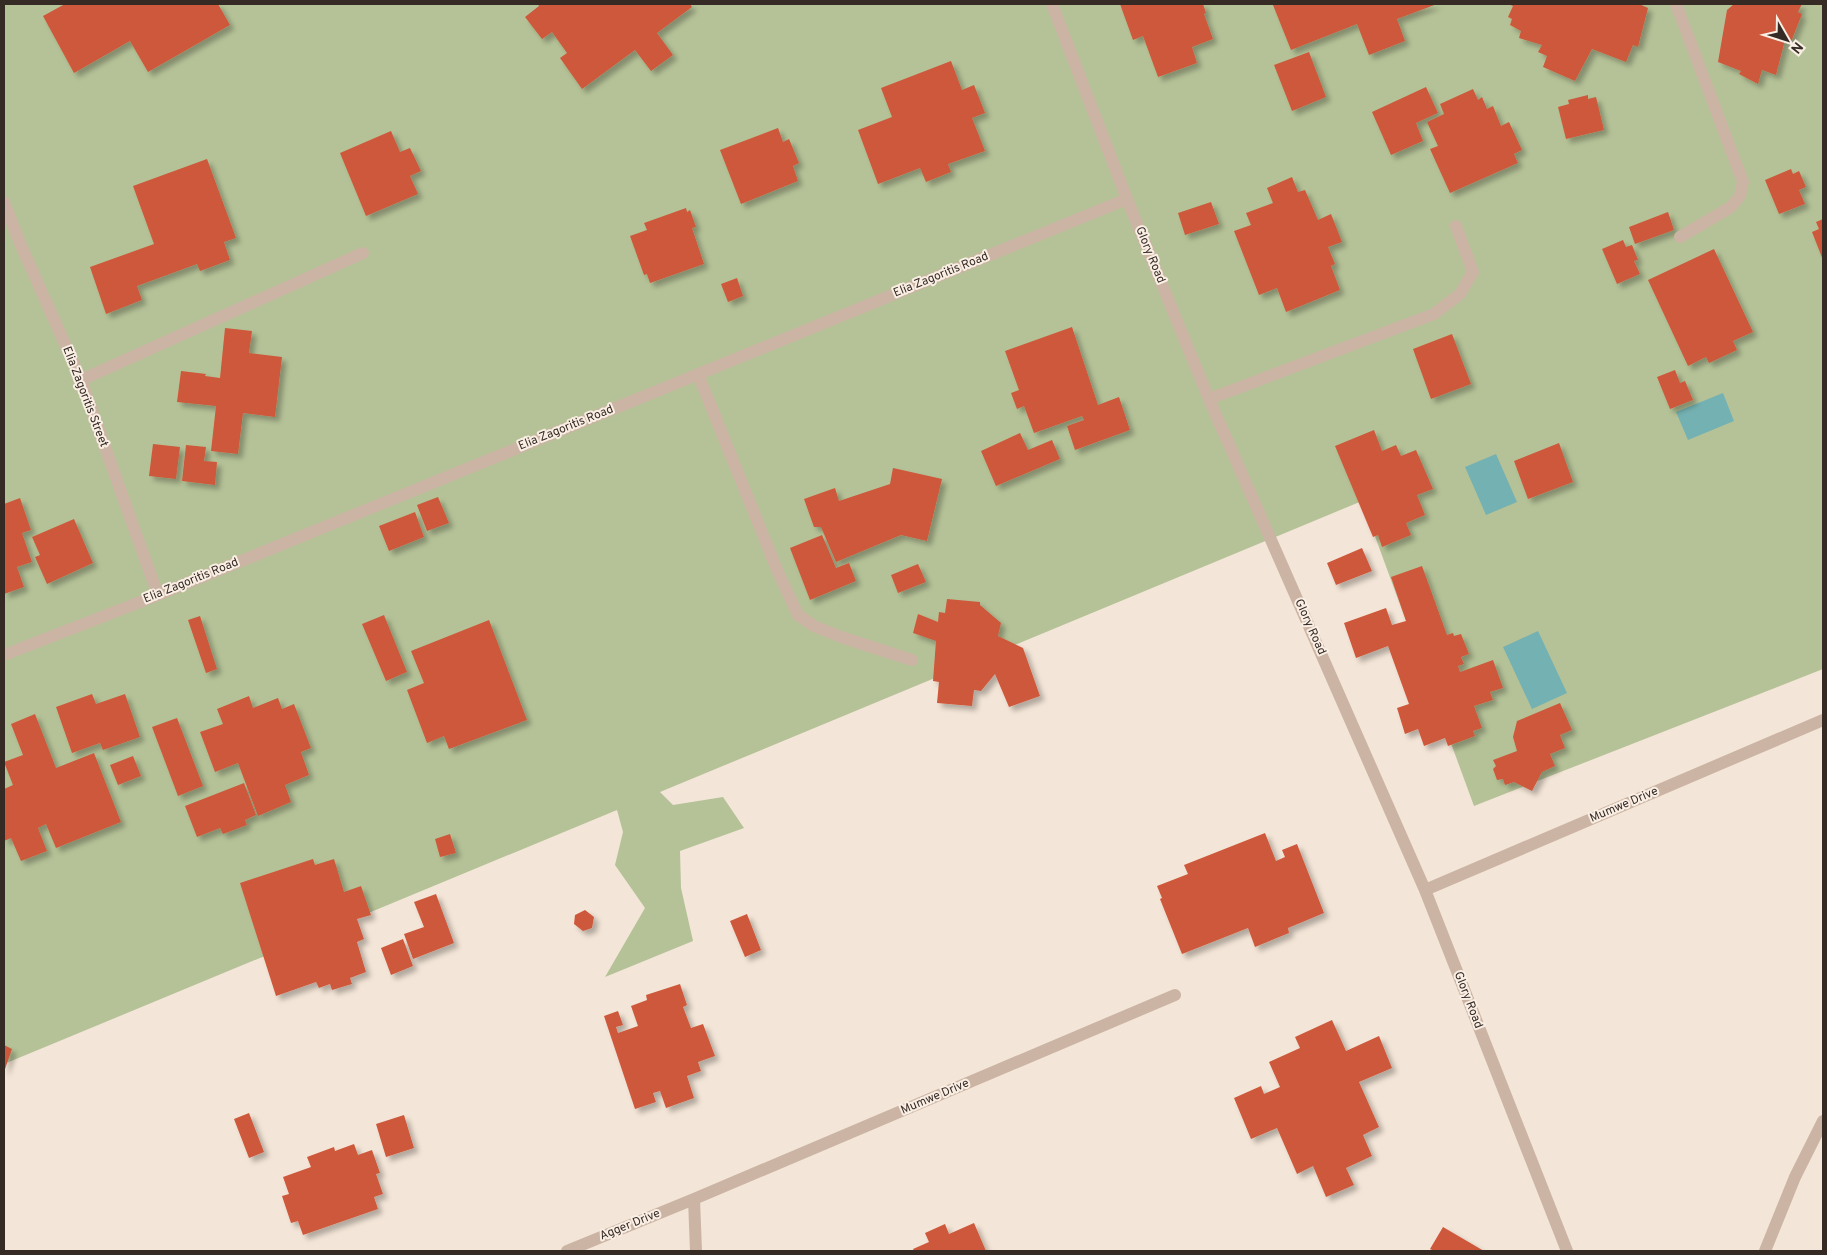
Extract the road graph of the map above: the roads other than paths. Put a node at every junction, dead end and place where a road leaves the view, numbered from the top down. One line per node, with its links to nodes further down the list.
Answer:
1 (1052, 4): 3 (street, Glory Road)
2 (1676, 4): 6 (street)
3 (1127, 199): 8 (street, Elia Zagoritis Road); 10 (street, Glory Road)
4 (4, 202): 9 (street, Elia Zagoritis Street)
5 (1456, 226): 10 (street)
6 (1680, 237)
7 (363, 252): 9 (street)
8 (698, 374): 11 (street, Elia Zagoritis Road); 13 (street)
9 (81, 380): 11 (street, Elia Zagoritis Street)
10 (1210, 399): 15 (street, Glory Road)
11 (158, 595): 12 (street, Elia Zagoritis Road)
12 (4, 655)
13 (912, 660)
14 (1823, 720): 15 (street, Mumwe Drive)
15 (1425, 890): 21 (street, Glory Road)
16 (1176, 995): 18 (street, Mumwe Drive)
17 (1823, 1120): 22 (street)
18 (694, 1199): 19 (street, Agger Drive); 20 (street)
19 (566, 1251)
20 (696, 1251)
21 (1567, 1251)
22 (1765, 1251)

